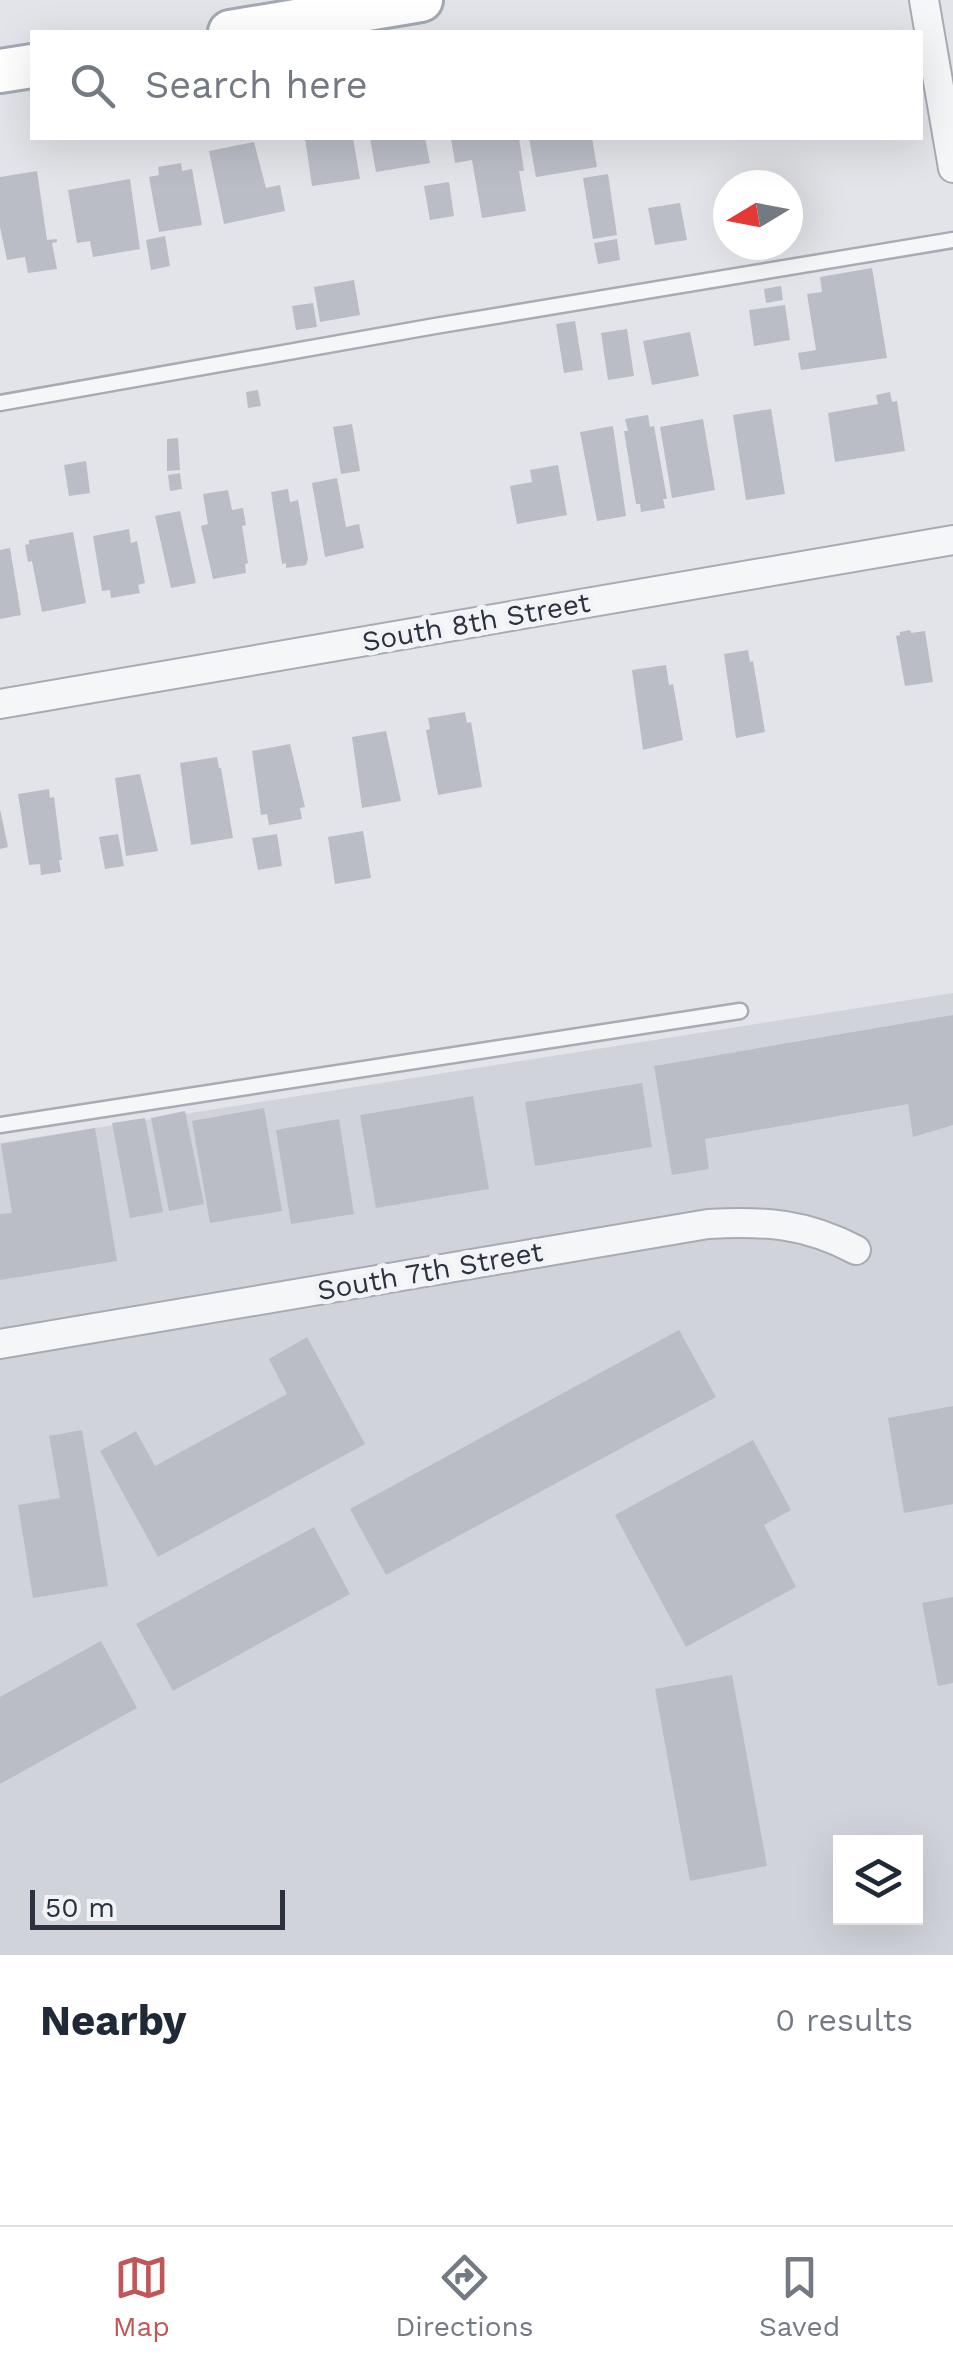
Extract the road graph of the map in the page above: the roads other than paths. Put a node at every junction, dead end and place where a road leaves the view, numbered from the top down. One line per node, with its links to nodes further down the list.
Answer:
1 (421, 0): 3 (main road)
2 (924, 0): 6 (street)
3 (242, 30)
4 (30, 66): 5 (main road)
5 (0, 72)
6 (953, 168)
7 (953, 240): 8 (lane)
8 (0, 403)
9 (953, 540): 10 (street, South 8th Street)
10 (0, 704)
11 (740, 1011): 12 (lane)
12 (0, 1125)
13 (856, 1250): 14 (street, South 7th Street)
14 (0, 1344)

